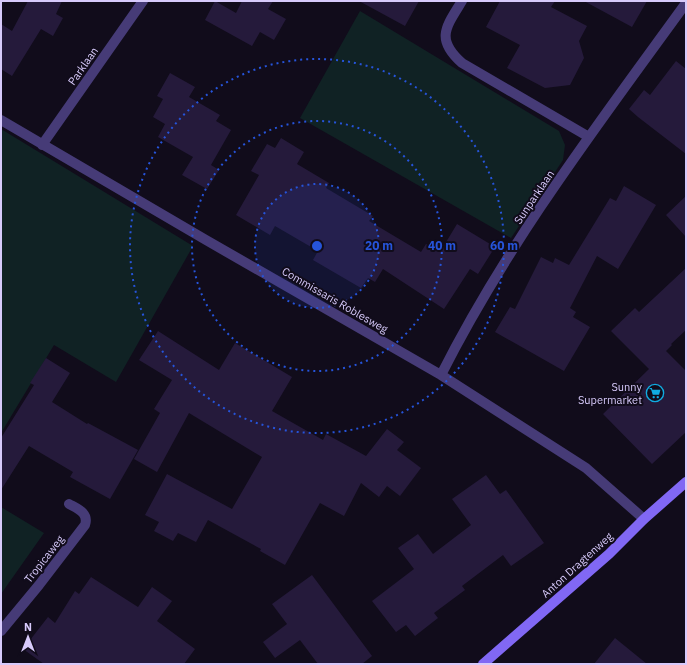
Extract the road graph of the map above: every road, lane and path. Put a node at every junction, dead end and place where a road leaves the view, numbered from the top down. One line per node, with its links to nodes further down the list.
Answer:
1 (143, 1): 6 (street, Parklaan)
2 (462, 1): 5 (street)
3 (686, 3): 5 (street, Sunparklaan)
4 (1, 120): 6 (street, Commissaris Roblesweg)
5 (589, 137): 7 (street, Sunparklaan)
6 (42, 145): 7 (street, Commissaris Roblesweg)
7 (441, 374): 10 (street, Commissaris Roblesweg)
8 (686, 482): 10 (main road, Anton Dragtenweg)
9 (69, 504): 11 (street, Tropicaweg)
10 (644, 519): 12 (main road, Anton Dragtenweg)
11 (1, 631)
12 (483, 664)

